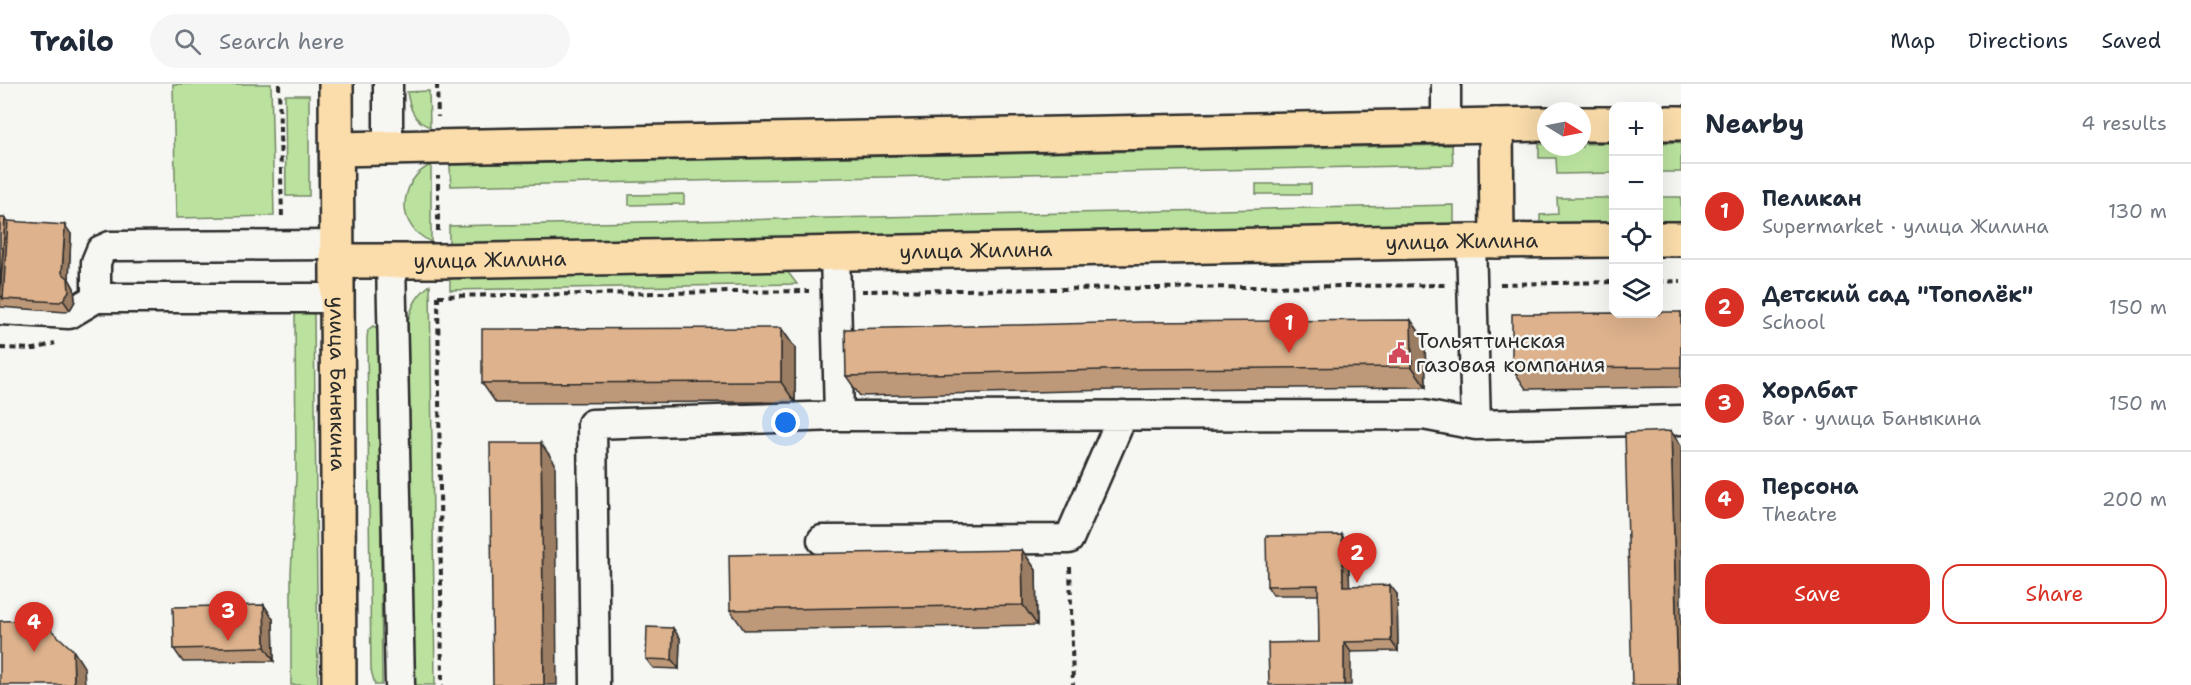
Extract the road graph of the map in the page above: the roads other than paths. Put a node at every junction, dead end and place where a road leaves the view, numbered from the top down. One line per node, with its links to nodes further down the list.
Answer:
1 (336, 84): 11 (main road, улица Баныкина)
2 (388, 84): 12 (lane)
3 (1446, 84): 10 (lane)
4 (1663, 123): 5 (main road)
5 (1681, 123)
6 (1537, 124): 9 (main road)
7 (1591, 124): 8 (main road)
8 (1609, 124)
9 (1496, 125): 10 (main road); 16 (main road)
10 (1446, 126): 12 (main road)
11 (337, 149): 12 (main road); 17 (main road, улица Баныкина)
12 (388, 149)
13 (1663, 239): 14 (main road)
14 (1681, 239)
15 (1609, 240): 16 (main road, улица Жилина)
16 (1484, 241): 18 (main road, улица Жилина); 26 (lane)
17 (338, 253): 19 (main road, улица Жилина); 20 (main road, улица Баныкина); 21 (lane)
18 (835, 253): 19 (main road, улица Жилина); 24 (lane)
19 (391, 261): 29 (lane)
20 (337, 297): 21 (lane); 28 (main road, улица Баныкина)
21 (96, 298): 22 (lane)
22 (0, 310)
23 (1123, 415): 24 (lane); 26 (lane); 27 (lane)
24 (839, 416): 30 (lane)
25 (1681, 420): 26 (lane)
26 (1476, 425)
27 (822, 540)
28 (339, 685)
29 (400, 685)
30 (595, 685)

